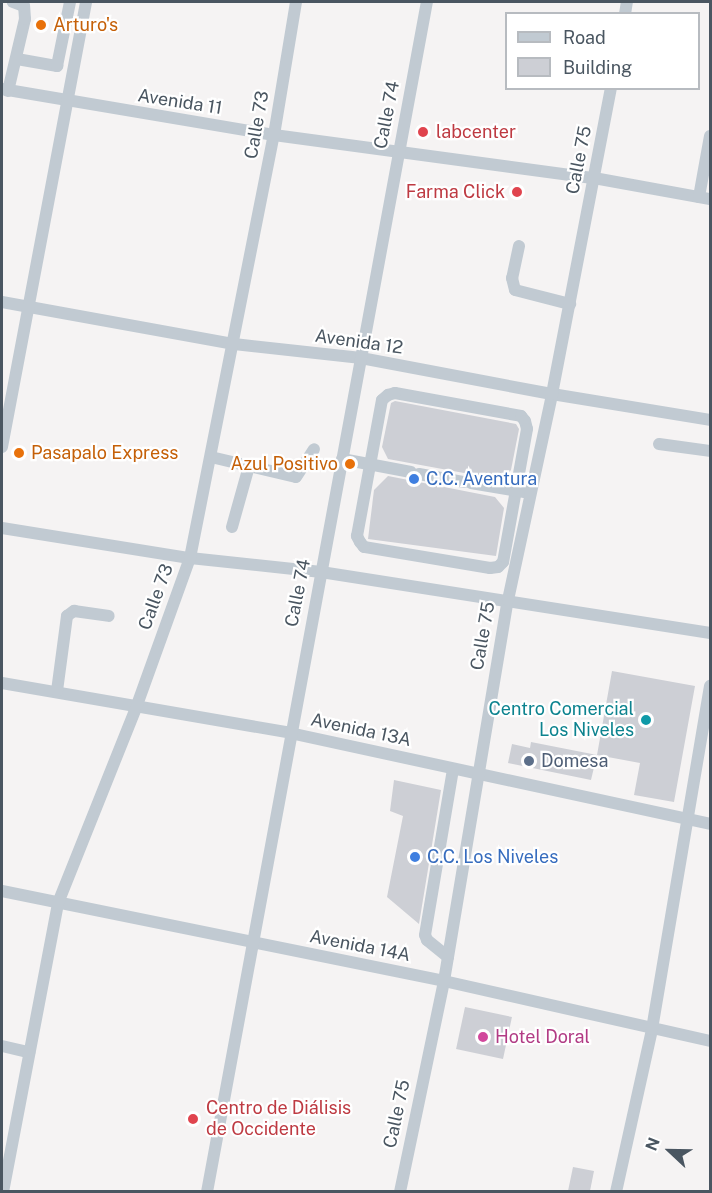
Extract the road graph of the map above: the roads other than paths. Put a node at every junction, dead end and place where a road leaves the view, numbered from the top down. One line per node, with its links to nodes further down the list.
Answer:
1 (13, 2): 6 (street)
2 (70, 2): 6 (street)
3 (86, 2): 9 (street)
4 (296, 2): 10 (street, Calle 73)
5 (427, 2): 12 (street, Calle 74)
6 (17, 59): 7 (street)
7 (5, 90): 9 (street, Avenida 11)
8 (611, 90): 13 (street, Calle 75)
9 (67, 102): 10 (street, Avenida 11); 18 (street)
10 (274, 135): 12 (street, Avenida 11); 19 (street, Calle 73)
11 (711, 136): 14 (street)
12 (397, 153): 13 (street, Avenida 11); 20 (street, Calle 74)
13 (594, 178): 14 (street, Avenida 11); 17 (street, Calle 75)
14 (705, 198)
15 (519, 246): 17 (street)
16 (2, 302): 18 (street, Avenida 12)
17 (570, 304): 21 (street, Calle 75)
18 (26, 308): 19 (street, Avenida 12); 24 (street)
19 (234, 344): 20 (street, Avenida 12); 27 (street, Calle 73)
20 (361, 358): 21 (street, Avenida 12); 28 (street, Calle 74)
21 (552, 394): 22 (street, Avenida 12); 32 (street, Calle 75)
22 (711, 420)
23 (659, 444): 26 (street)
24 (2, 447)
25 (314, 449): 30 (street)
26 (711, 451)
27 (211, 457): 30 (street); 35 (street, Calle 73)
28 (342, 459): 29 (street); 36 (street, Calle 74)
29 (369, 465): 31 (street); 31 (street); 31 (street)
30 (249, 466): 33 (street)
31 (516, 490): 32 (street)
32 (531, 493): 37 (street, Calle 75)
33 (232, 527)
34 (2, 528): 35 (street)
35 (190, 558): 36 (street); 43 (street, Calle 73)
36 (321, 572): 37 (street); 44 (street, Calle 74)
37 (508, 600): 39 (street); 46 (street, Calle 75)
38 (109, 616): 42 (street)
39 (711, 633)
40 (2, 683): 42 (street, Avenida 13A)
41 (711, 686): 47 (street)
42 (57, 691): 43 (street, Avenida 13A)
43 (137, 705): 44 (street, Avenida 13A); 50 (street, Calle 73)
44 (290, 733): 45 (street, Avenida 13A); 51 (street, Calle 74)
45 (453, 769): 46 (street, Avenida 13A); 52 (street)
46 (478, 774): 47 (street, Avenida 13A); 52 (street, Calle 75)
47 (687, 820): 48 (street, Avenida 13A); 54 (street)
48 (711, 824)
49 (2, 891): 50 (street, Avenida 14A)
50 (58, 903): 51 (street, Avenida 14A); 57 (street, Calle 73)
51 (254, 943): 53 (street, Avenida 14A); 59 (street, Calle 74)
52 (448, 957): 53 (street, Calle 75)
53 (444, 981): 54 (street, Avenida 14A); 60 (street, Calle 75)
54 (652, 1029): 55 (street, Avenida 14A); 61 (street)
55 (711, 1041)
56 (2, 1046): 57 (street)
57 (29, 1052): 58 (street, Calle 73)
58 (3, 1191)
59 (207, 1191)
60 (400, 1191)
61 (616, 1191)

